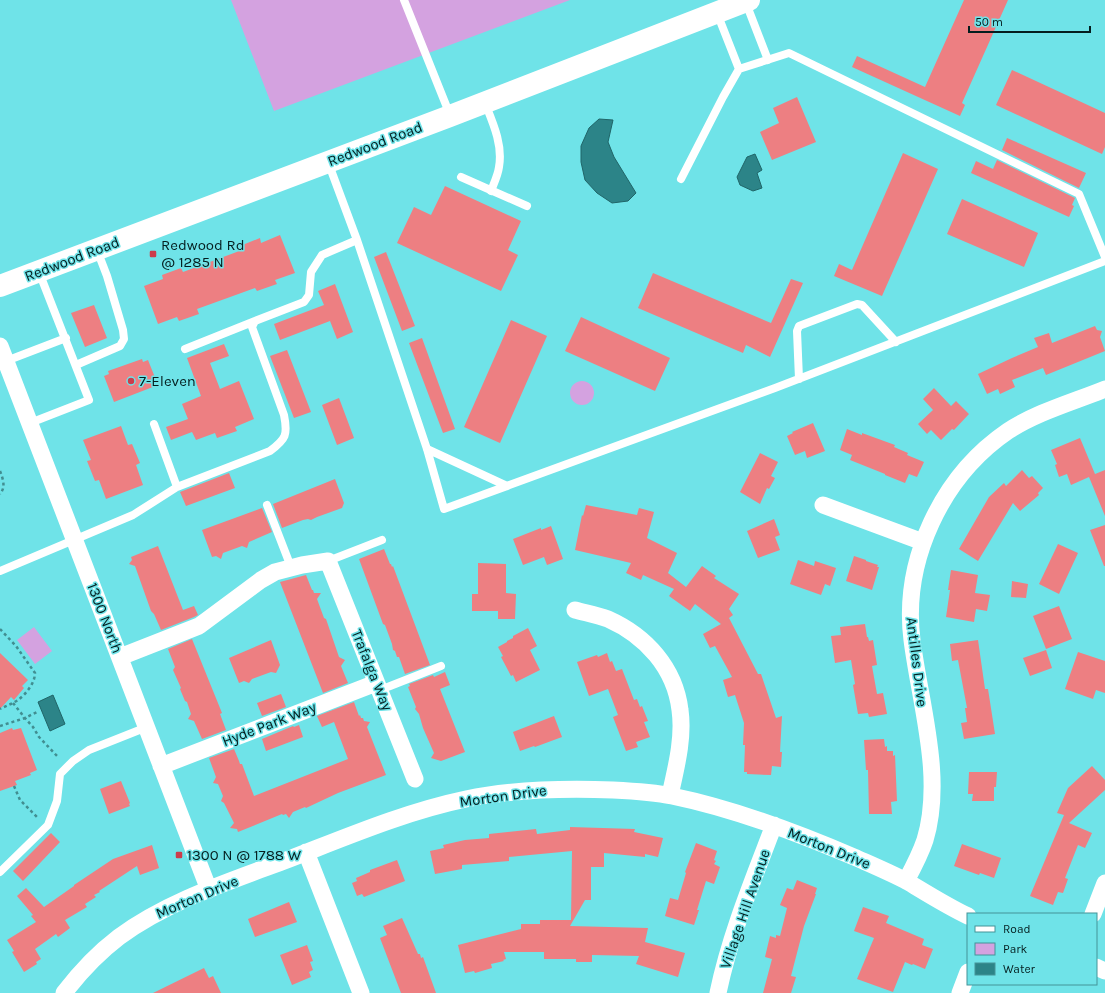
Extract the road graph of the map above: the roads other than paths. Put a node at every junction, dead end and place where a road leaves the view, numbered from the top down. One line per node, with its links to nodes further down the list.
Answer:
1 (404, 0): 7 (lane)
2 (746, 0): 3 (main road, Redwood Road); 4 (lane)
3 (717, 12): 5 (lane); 6 (main road, Redwood Road)
4 (768, 60): 5 (lane); 15 (lane)
5 (739, 69): 10 (lane)
6 (484, 102): 7 (main road, Redwood Road); 11 (lane)
7 (450, 116): 8 (main road, Redwood Road)
8 (327, 162): 13 (lane); 14 (main road, Redwood Road)
9 (460, 177): 11 (lane)
10 (681, 180)
11 (491, 191): 12 (lane)
12 (527, 206)
13 (357, 240): 19 (lane); 29 (lane)
14 (97, 249): 17 (main road, Redwood Road); 24 (lane)
15 (1105, 257)
16 (1105, 262): 21 (lane)
17 (39, 272): 18 (main road, Redwood Road); 20 (lane)
18 (0, 286)
19 (256, 321): 22 (lane); 31 (lane)
20 (66, 338): 23 (lane); 24 (lane)
21 (896, 342): 25 (lane); 25 (lane)
22 (185, 349)
23 (3, 353): 27 (street, 1300 North)
24 (76, 365): 27 (lane)
25 (799, 379): 30 (lane)
26 (1105, 389): 36 (street, Antilles Drive)
27 (30, 423): 34 (street, 1300 North)
28 (154, 424): 31 (lane)
29 (427, 448): 30 (lane); 30 (lane)
30 (507, 486)
31 (177, 487): 34 (lane)
32 (267, 505): 38 (lane)
33 (823, 505): 36 (street)
34 (75, 540): 39 (lane); 41 (street, 1300 North)
35 (382, 540): 37 (lane)
36 (923, 542): 51 (street, Antilles Drive)
37 (328, 561): 38 (street); 43 (street, Trafalga Way)
38 (291, 567): 41 (street)
39 (0, 571)
40 (575, 610): 47 (street)
41 (120, 657): 44 (street, 1300 North)
42 (441, 666): 43 (lane)
43 (378, 687): 45 (street, Hyde Park Way); 46 (street, Trafalga Way)
44 (147, 727): 45 (street, 1300 North); 50 (lane)
45 (162, 766): 53 (street, 1300 North)
46 (415, 779)
47 (670, 795): 48 (street, Morton Drive); 49 (street, Morton Drive)
48 (774, 825): 51 (street, Morton Drive); 59 (street, Village Hill Avenue)
49 (306, 852): 53 (street, Morton Drive); 58 (street)
50 (0, 872)
51 (906, 881): 55 (street, Morton Drive)
52 (1105, 882): 54 (street)
53 (209, 890): 57 (street, Morton Drive)
54 (1093, 913)
55 (967, 915)
56 (967, 975): 60 (street)
57 (64, 993)
58 (361, 993)
59 (718, 993)
60 (960, 993)

